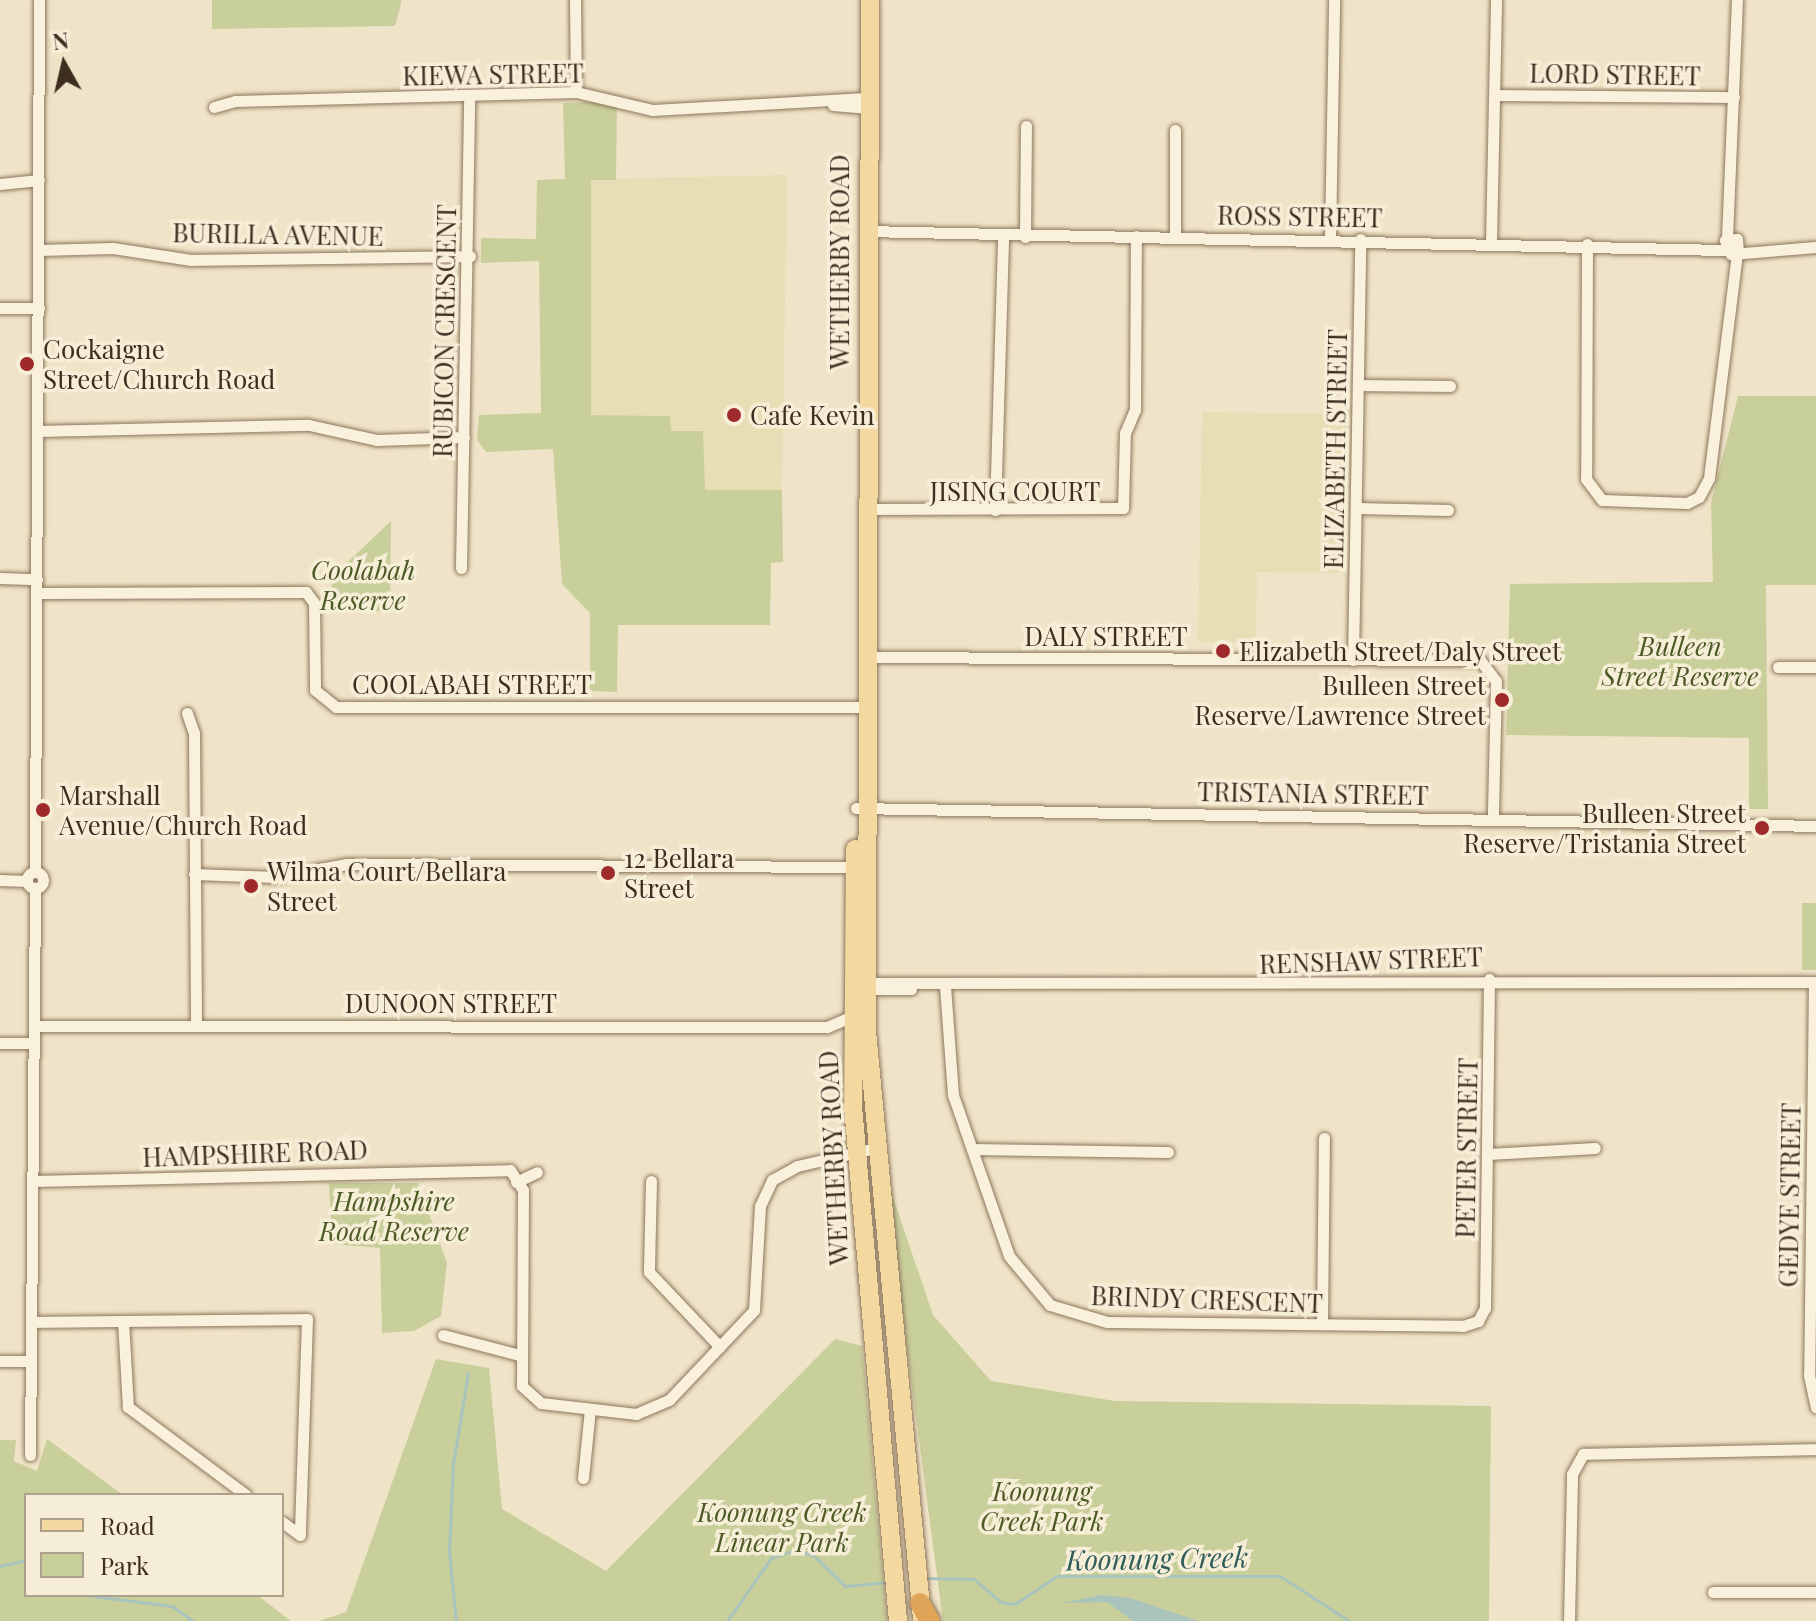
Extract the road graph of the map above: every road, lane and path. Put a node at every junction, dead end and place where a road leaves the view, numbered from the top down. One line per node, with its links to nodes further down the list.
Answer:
1 (39, 0): 17 (street)
2 (575, 0): 9 (street)
3 (862, 0): 8 (main road, WETHERBY ROAD)
4 (870, 0): 8 (main road, WETHERBY ROAD)
5 (1334, 0): 24 (street)
6 (1496, 0): 10 (street)
7 (1737, 0): 12 (street)
8 (866, 58): 13 (main road, WETHERBY ROAD)
9 (576, 92): 11 (street, KIEWA STREET); 13 (street, KIEWA STREET)
10 (1496, 95): 12 (street, LORD STREET); 26 (street)
11 (469, 96): 14 (street, KIEWA STREET); 31 (street, RUBICON CRESCENT)
12 (1734, 97): 28 (street)
13 (866, 103): 19 (main road, WETHERBY ROAD)
14 (214, 107)
15 (1026, 126): 23 (street)
16 (1175, 130): 21 (street)
17 (39, 180): 18 (street); 30 (street)
18 (0, 184)
19 (865, 236): 22 (street, ROSS STREET); 41 (main road, WETHERBY ROAD)
20 (1136, 236): 21 (street, ROSS STREET); 23 (street, ROSS STREET); 39 (street, JISING COURT)
21 (1175, 236): 24 (street, ROSS STREET)
22 (1003, 237): 23 (street, ROSS STREET); 39 (street)
23 (1025, 237)
24 (1330, 238): 25 (street, ROSS STREET)
25 (1360, 239): 26 (street, ROSS STREET); 34 (street, ELIZABETH STREET)
26 (1491, 242): 27 (street, ROSS STREET)
27 (1587, 244): 28 (street, ROSS STREET); 28 (street)
28 (1732, 245): 29 (street, ROSS STREET)
29 (1816, 247)
30 (39, 250): 31 (street, BURILLA AVENUE); 33 (street)
31 (470, 256): 37 (street, RUBICON CRESCENT)
32 (0, 308): 33 (street)
33 (39, 308): 36 (street)
34 (1358, 385): 35 (street); 38 (street, ELIZABETH STREET)
35 (1450, 386)
36 (38, 431): 37 (street); 44 (street)
37 (464, 437): 42 (street, RUBICON CRESCENT)
38 (1356, 508): 40 (street); 47 (street, ELIZABETH STREET)
39 (995, 510): 41 (street, JISING COURT)
40 (1448, 510)
41 (864, 513): 46 (main road, WETHERBY ROAD)
42 (461, 568)
43 (0, 578): 44 (street)
44 (37, 579): 45 (street)
45 (37, 593): 50 (street, COOLABAH STREET); 58 (street)
46 (863, 657): 47 (street, DALY STREET); 50 (main road, WETHERBY ROAD)
47 (1353, 660): 53 (street, DALY STREET)
48 (1778, 667): 49 (street)
49 (1816, 667)
50 (863, 707): 52 (main road, WETHERBY ROAD)
51 (187, 713): 56 (street)
52 (863, 809): 53 (street, TRISTANIA STREET); 55 (main road, WETHERBY ROAD)
53 (1493, 817): 54 (street, TRISTANIA STREET)
54 (1816, 826)
55 (861, 867): 56 (street); 61 (main road, WETHERBY ROAD)
56 (194, 878): 65 (street)
57 (0, 880): 58 (street)
58 (33, 880): 64 (street)
59 (1489, 979): 60 (street, RENSHAW STREET); 62 (street, RENSHAW STREET); 76 (street, PETER STREET)
60 (1815, 982): 90 (street, GEDYE STREET)
61 (864, 986): 62 (street, RENSHAW STREET); 63 (main road, WETHERBY ROAD); 71 (main road, WETHERBY ROAD)
62 (949, 986): 73 (street, BRINDY CRESCENT)
63 (853, 1016): 66 (street, DUNOON STREET); 67 (main road, WETHERBY ROAD)
64 (34, 1023): 65 (street, DUNOON STREET); 69 (street)
65 (192, 1024): 66 (street, DUNOON STREET)
66 (827, 1027): 67 (street)
67 (852, 1042): 74 (main road, WETHERBY ROAD)
68 (0, 1043): 69 (street)
69 (34, 1043): 78 (street)
70 (1324, 1138): 84 (street)
71 (875, 1148): 74 (street); 100 (main road, WETHERBY ROAD)
72 (1595, 1148): 76 (street)
73 (972, 1149): 75 (street); 84 (street, BRINDY CRESCENT)
74 (856, 1152): 86 (street); 99 (main road, WETHERBY ROAD)
75 (1168, 1152)
76 (1488, 1154): 81 (street, PETER STREET)
77 (537, 1172): 79 (street)
78 (33, 1181): 79 (street, HAMPSHIRE ROAD); 83 (street)
79 (518, 1181): 87 (street)
80 (651, 1181): 86 (street)
81 (1481, 1317): 84 (street, BRINDY CRESCENT)
82 (123, 1321): 83 (street); 95 (street); 96 (street)
83 (31, 1322): 89 (street)
84 (1322, 1324)
85 (443, 1335): 87 (street)
86 (720, 1347): 91 (street)
87 (519, 1355): 91 (street)
88 (0, 1361): 89 (street)
89 (31, 1361): 93 (street)
90 (1816, 1407)
91 (590, 1409): 94 (street)
92 (1816, 1449): 101 (street)
93 (30, 1455)
94 (583, 1478)
95 (243, 1493)
96 (284, 1523)
97 (1713, 1592): 98 (street)
98 (1816, 1592)
99 (897, 1613)
100 (924, 1615)
101 (1569, 1621)

